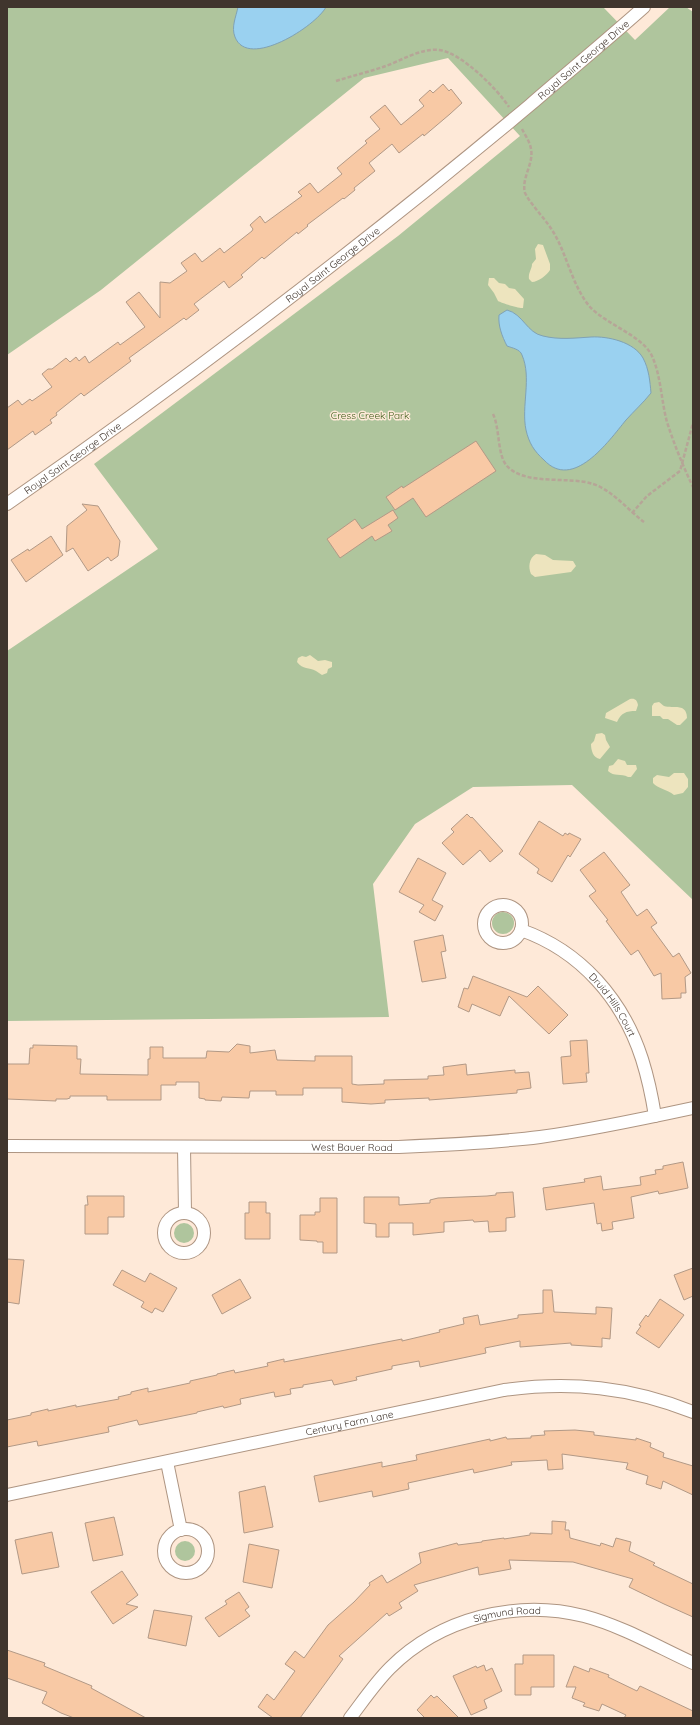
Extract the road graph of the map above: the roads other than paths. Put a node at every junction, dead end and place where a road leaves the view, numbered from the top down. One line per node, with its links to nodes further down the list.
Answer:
1 (644, 7): 2 (street, Royal Saint George Drive)
2 (7, 504)
3 (521, 930): 5 (street, Druid Hills Court)
4 (693, 1108): 5 (street, West Bauer Road)
5 (656, 1116): 7 (street, West Bauer Road)
6 (7, 1146): 7 (street, West Bauer Road)
7 (184, 1147): 8 (street)
8 (185, 1213)
9 (693, 1412): 10 (street, Century Farm Lane)
10 (167, 1462): 11 (street, Century Farm Lane); 12 (street)
11 (7, 1495)
12 (181, 1530)
13 (693, 1663): 14 (street, Sigmund Road)
14 (350, 1718)

